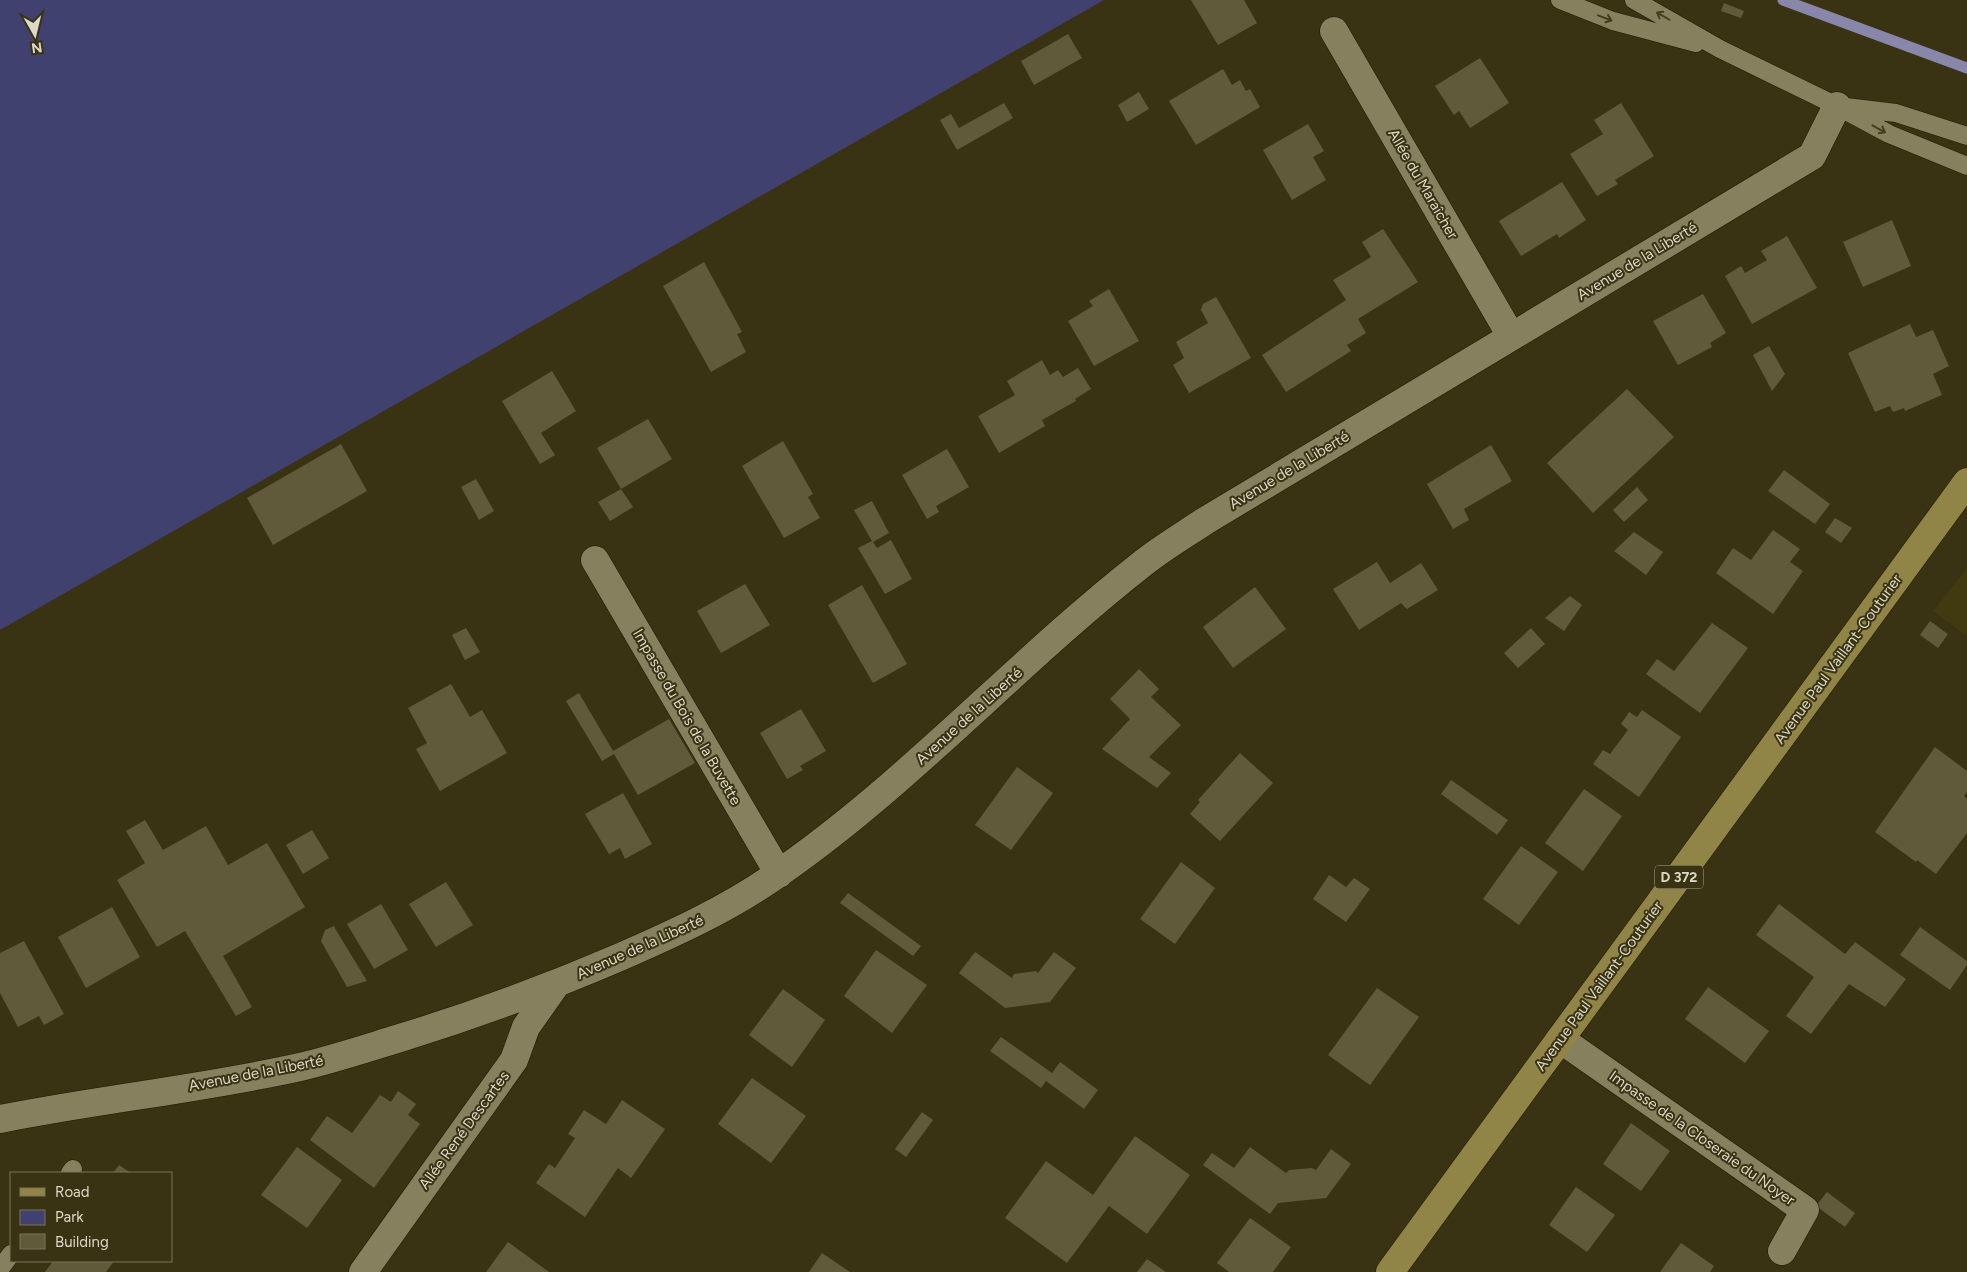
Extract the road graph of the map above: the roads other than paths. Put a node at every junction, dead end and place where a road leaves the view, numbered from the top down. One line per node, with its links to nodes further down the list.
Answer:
1 (1560, 0): 4 (lane, one-way to 4)
2 (1634, 0): 4 (lane, one-way to 2)
3 (1334, 32): 8 (street, Allée du Maraîcher)
4 (1720, 49): 5 (lane)
5 (1837, 106): 6 (lane); 7 (lane, one-way to 7); 8 (street, Avenue de la Liberté)
6 (1967, 136)
7 (1967, 166)
8 (1511, 336): 11 (street, Avenue de la Liberté)
9 (1967, 482): 13 (main road, Avenue Paul Vaillant-Couturier / D 372)
10 (595, 560): 11 (street, Impasse du Bois de la Buvette)
11 (779, 874): 12 (street, Avenue de la Liberté)
12 (557, 983): 14 (street, Avenue de la Liberté); 18 (street, Allée René Descartes)
13 (1560, 1039): 15 (street, Impasse de la Closeraie du Noyer); 19 (main road, Avenue Paul Vaillant-Couturier / D 372)
14 (0, 1118)
15 (1782, 1251)
16 (10, 1255): 17 (lane)
17 (0, 1269)
18 (362, 1272)
19 (1390, 1272)

